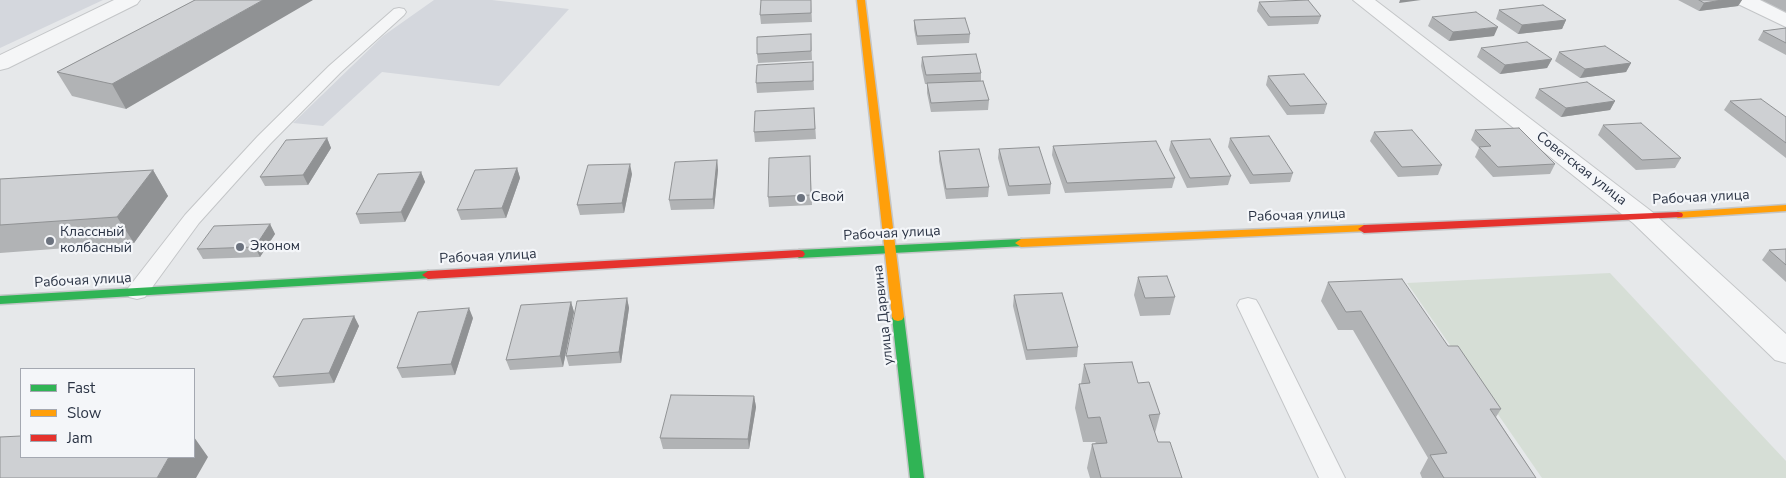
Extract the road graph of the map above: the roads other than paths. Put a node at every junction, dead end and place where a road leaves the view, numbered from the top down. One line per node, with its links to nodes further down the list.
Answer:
1 (130, 0): 7 (street)
2 (861, 0): 10 (street, улица Дарвина)
3 (1363, 0): 9 (street, Советская улица)
4 (1744, 0): 6 (street)
5 (399, 12): 11 (lane)
6 (1786, 21)
7 (0, 63)
8 (1786, 208): 9 (street, Рабочая улица)
9 (1642, 217): 10 (street, Рабочая улица); 14 (street, Советская улица)
10 (891, 249): 11 (street, Рабочая улица); 15 (street, улица Дарвина)
11 (137, 292): 12 (street, Рабочая улица)
12 (0, 300)
13 (1248, 305): 16 (lane)
14 (1786, 352)
15 (917, 478)
16 (1332, 478)

